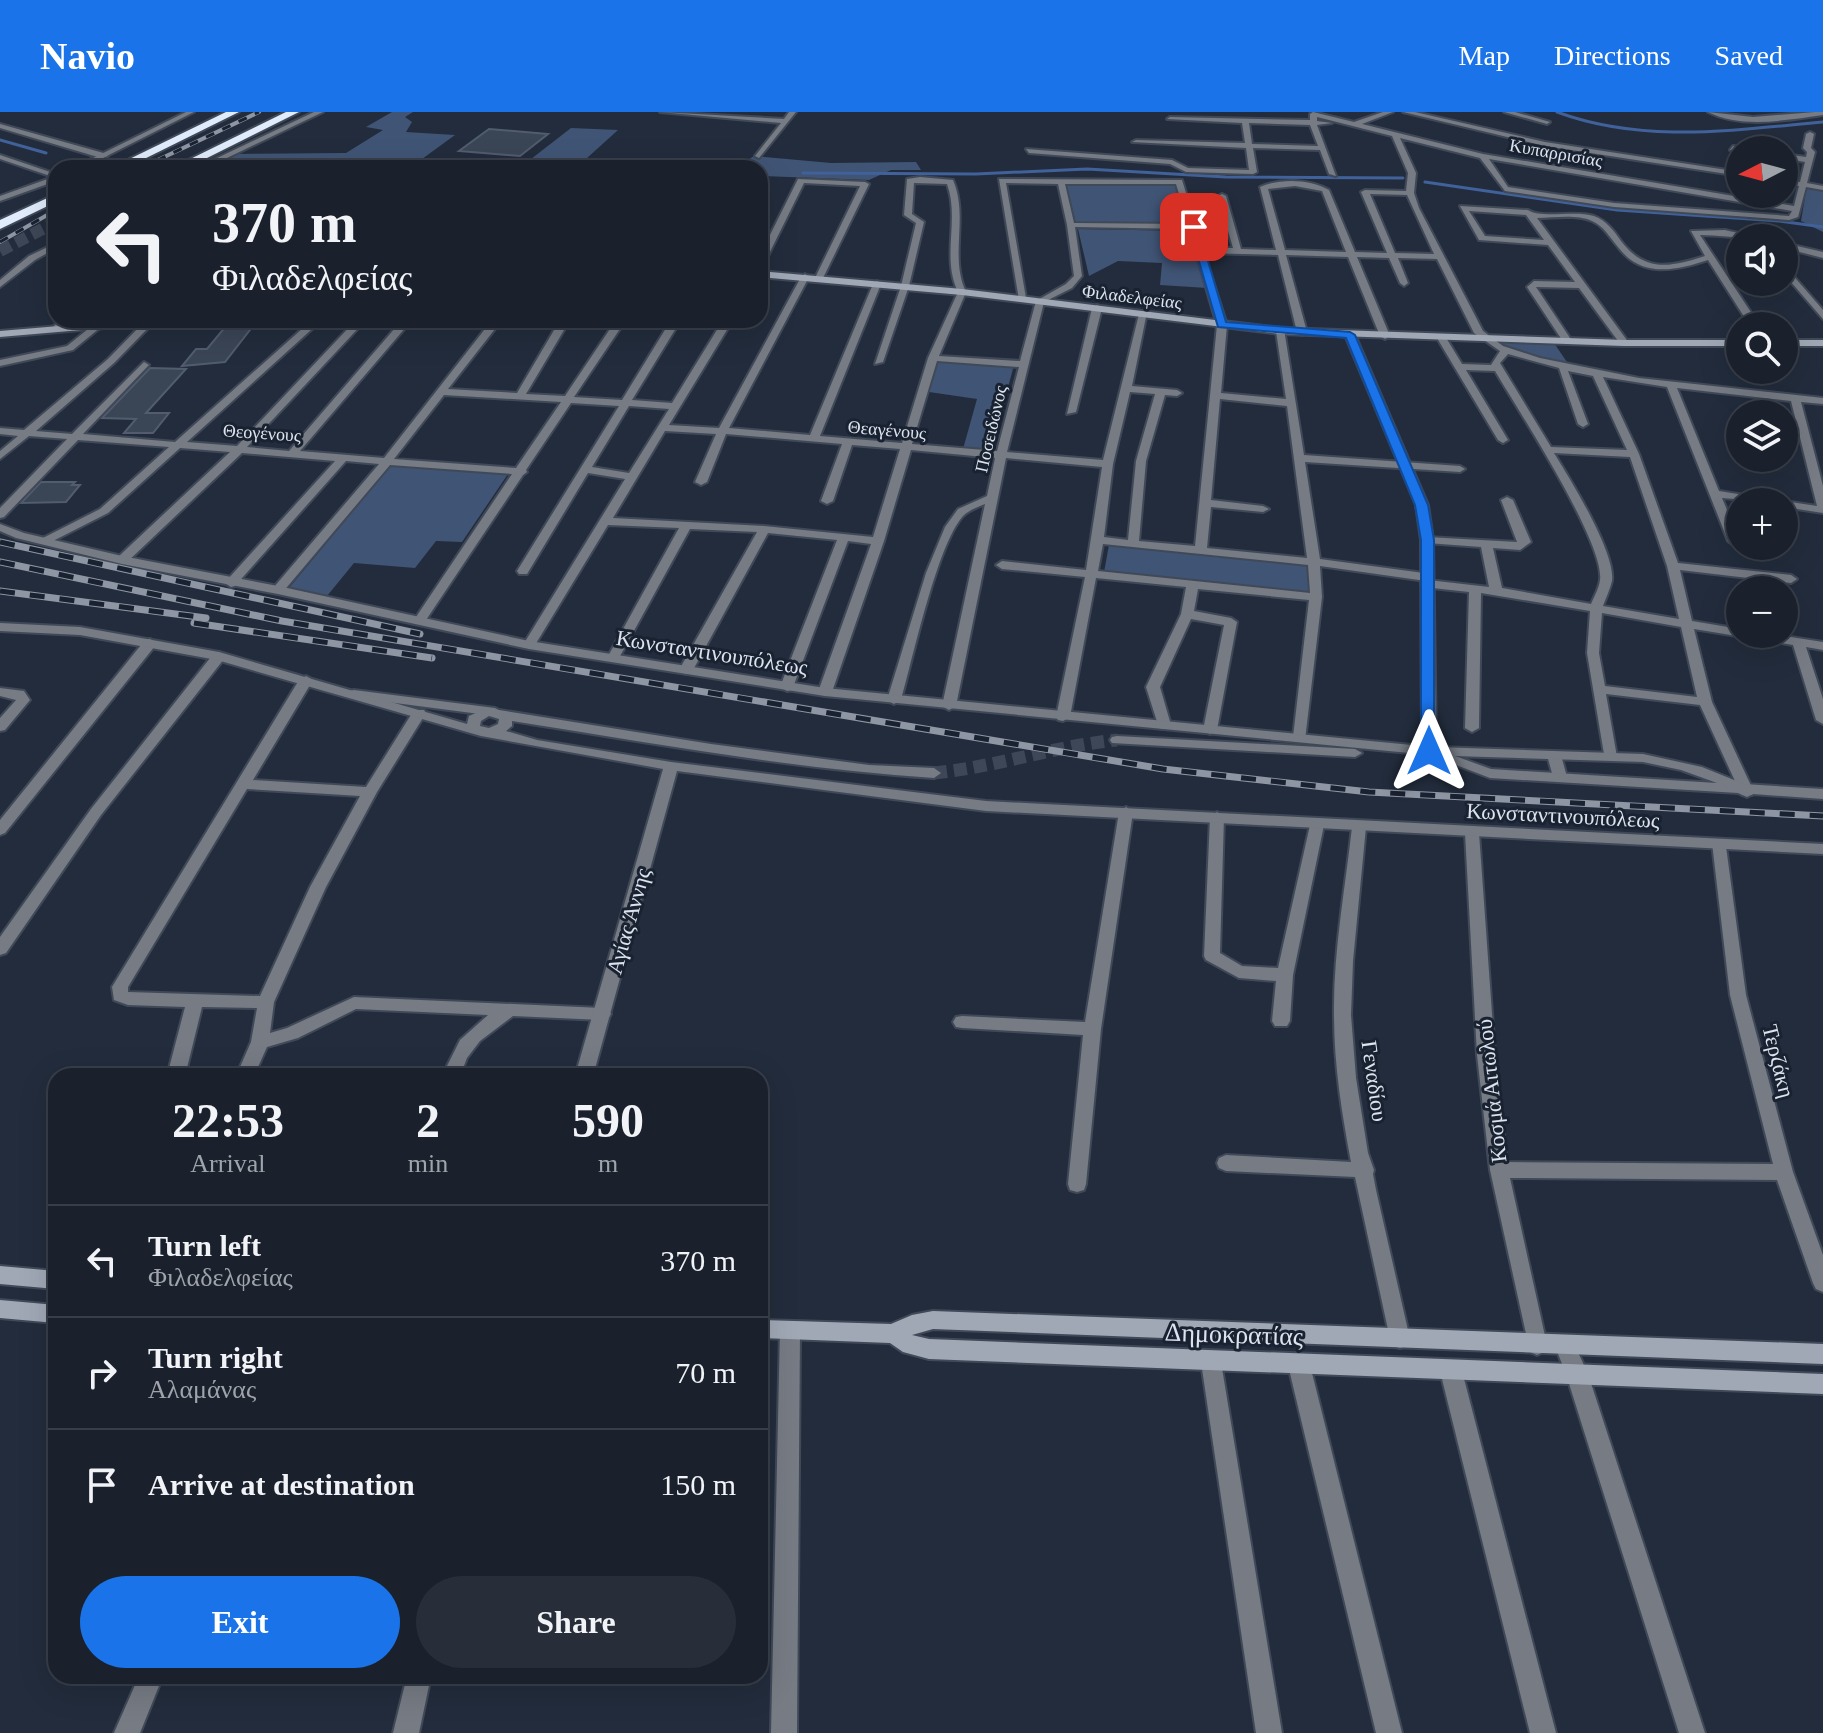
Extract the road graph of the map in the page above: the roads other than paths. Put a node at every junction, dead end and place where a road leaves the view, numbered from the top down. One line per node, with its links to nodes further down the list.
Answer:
1 (191, 112): 32 (street)
2 (234, 112): 39 (highway)
3 (273, 112): 40 (highway)
4 (294, 112): 41 (highway)
5 (320, 112): 36 (street)
6 (663, 112): 16 (street)
7 (793, 112): 16 (street)
8 (1390, 112): 20 (street)
9 (1406, 112): 27 (street)
10 (1507, 112): 19 (street)
11 (1711, 112): 13 (street)
12 (1313, 113): 18 (street, Κυπαρρισίας); 21 (street)
13 (1823, 113)
14 (1169, 115): 15 (street); 26 (street)
15 (1230, 116): 17 (street)
16 (786, 121): 33 (street)
17 (1245, 121): 21 (street); 28 (street)
18 (1343, 122): 20 (street, Κυπαρρισίας); 21 (street)
19 (1547, 122)
20 (1355, 124): 24 (street, Κυπαρρισίας)
21 (1314, 125): 29 (street)
22 (0, 126): 32 (street)
23 (1810, 134): 43 (street)
24 (1398, 139): 34 (street, Κυπαρρισίας); 55 (street)
25 (1136, 142): 26 (street)
26 (1170, 143): 28 (street); 44 (street)
27 (1545, 144): 31 (street); 45 (street)
28 (1250, 146): 29 (street); 44 (street)
29 (1324, 148): 49 (street)
30 (1029, 151): 44 (street)
31 (1590, 151): 46 (street); 47 (street)
32 (104, 156): 38 (street)
33 (759, 156)
34 (1483, 156): 45 (street, Κυπαρρισίας); 58 (street)
35 (0, 157): 48 (street)
36 (221, 158): 42 (street)
37 (1798, 158): 43 (street)
38 (95, 160)
39 (134, 160)
40 (177, 160)
41 (195, 160)
42 (217, 160)
43 (1809, 160): 53 (street)
44 (1172, 162)
45 (1526, 164): 47 (street, Κυπαρρισίας)
46 (1726, 172)
47 (1573, 173): 58 (street); 61 (street, Κυπαρρισίας)
48 (48, 174)
49 (1333, 174)
50 (48, 180): 57 (street)
51 (1061, 181): 63 (street); 64 (street); 88 (street)
52 (1798, 183): 53 (street)
53 (1802, 184): 54 (street); 61 (street)
54 (1823, 188)
55 (1410, 193): 74 (street); 76 (street)
56 (1222, 196): 71 (street)
57 (0, 199)
58 (1579, 200): 61 (street)
59 (48, 201): 62 (highway)
60 (1528, 212): 66 (street); 66 (street); 77 (street)
61 (1796, 213)
62 (0, 225)
63 (1071, 225): 64 (street); 89 (street)
64 (1194, 227): 70 (street)
65 (1726, 232): 77 (street)
66 (1552, 243): 84 (street)
67 (768, 248): 80 (street)
68 (48, 249): 82 (street)
69 (1798, 249): 75 (street)
70 (1201, 250): 71 (street); 94 (street)
71 (1238, 251): 72 (street)
72 (1280, 252): 73 (street); 73 (street); 109 (street)
73 (1351, 254): 74 (street); 111 (street)
74 (1390, 255): 76 (street); 81 (street)
75 (1823, 255)
76 (1442, 257): 113 (street)
77 (1710, 257): 91 (street)
78 (768, 275): 79 (main road, Φιλαδελφείας)
79 (805, 277): 80 (main road, Φιλαδελφείας); 146 (street)
80 (819, 278): 83 (main road, Φιλαδελφείας)
81 (1404, 283)
82 (0, 284)
83 (877, 284): 86 (main road, Φιλαδελφείας); 149 (street)
84 (1580, 285): 114 (street); 115 (street)
85 (1798, 285): 93 (street)
86 (905, 286): 87 (main road, Φιλαδελφείας); 87 (street); 121 (street)
87 (962, 292): 88 (main road, Φιλαδελφείας); 120 (street)
88 (1022, 298): 89 (main road, Φιλαδελφείας)
89 (1040, 301): 90 (main road, Φιλαδελφείας); 123 (street, Ποσειδώνος)
90 (1097, 308): 92 (main road, Φιλαδελφείας); 142 (street)
91 (1746, 312)
92 (1144, 314): 94 (main road, Φιλαδελφείας); 130 (street)
93 (1823, 316)
94 (1222, 325): 107 (main road, Φιλαδελφείας); 134 (street)
95 (82, 328): 106 (main road)
96 (95, 328): 122 (street)
97 (146, 328): 147 (street)
98 (308, 328): 152 (street)
99 (353, 328): 154 (street)
100 (400, 328): 156 (street)
101 (491, 328): 131 (street)
102 (560, 328): 135 (street)
103 (616, 328): 137 (street)
104 (671, 328): 139 (street)
105 (723, 328): 141 (street)
106 (55, 330): 108 (main road)
107 (1281, 331): 109 (main road, Φιλαδελφείας); 140 (street)
108 (0, 332)
109 (1302, 332): 110 (main road, Φιλαδελφείας)
110 (1350, 335): 111 (main road, Φιλαδελφείας); 164 (street)
111 (1385, 336): 112 (main road, Φιλαδελφείας)
112 (1442, 338): 113 (main road, Φιλαδελφείας); 125 (street)
113 (1483, 339): 114 (main road, Φιλαδελφείας); 119 (street)
114 (1567, 341): 115 (main road, Φιλαδελφείας)
115 (1624, 343): 116 (main road, Φιλαδελφείας)
116 (1726, 343)
117 (1798, 343): 118 (main road)
118 (1823, 343)
119 (1504, 352): 126 (street); 127 (street)
120 (933, 358): 123 (street); 153 (street)
121 (878, 362)
122 (0, 363)
123 (1022, 364): 158 (street, Ποσειδώνος)
124 (144, 365): 148 (street)
125 (1460, 367): 126 (street); 150 (street)
126 (1497, 368): 155 (street)
127 (1563, 369): 128 (street); 143 (street)
128 (1597, 374): 129 (street); 157 (street)
129 (1670, 383): 136 (street); 170 (street)
130 (1126, 389): 132 (street); 163 (street)
131 (441, 392): 135 (street); 162 (street)
132 (1161, 392): 133 (street); 190 (street)
133 (1177, 393)
134 (1216, 396): 140 (street); 175 (street)
135 (519, 398): 137 (street)
136 (1795, 398): 138 (street); 178 (street)
137 (570, 400): 139 (street); 167 (street)
138 (1823, 401)
139 (628, 403): 141 (street); 166 (street)
140 (1292, 403): 161 (street)
141 (677, 406): 144 (street)
142 (1071, 412)
143 (1583, 424)
144 (663, 428): 146 (street, Θεαγένους); 168 (street)
145 (0, 431): 147 (street, Θεογένους)
146 (722, 431): 149 (street, Θεαγένους); 169 (street)
147 (29, 433): 148 (street, Θεογένους); 159 (street)
148 (75, 437): 152 (street, Θεογένους); 179 (street)
149 (814, 439): 151 (street, Θεαγένους)
150 (1503, 440)
151 (848, 443): 153 (street, Θεαγένους); 174 (street)
152 (180, 445): 154 (street, Θεογένους); 188 (street)
153 (906, 448): 158 (street, Θεαγένους); 189 (street)
154 (239, 450): 156 (street, Θεογένους); 193 (street)
155 (1548, 450): 157 (street); 207 (street)
156 (293, 453): 160 (street, Θεογένους)
157 (1634, 454): 196 (street)
158 (1001, 455): 163 (street, Θεαγένους); 172 (street, Ποσειδώνος)
159 (0, 456)
160 (344, 457): 162 (street, Θεογένους); 201 (street)
161 (1299, 458): 164 (street); 194 (street)
162 (387, 461): 167 (street, Θεογένους); 204 (street)
163 (1108, 464): 186 (street)
164 (1405, 465): 165 (street); 187 (street)
165 (1460, 469)
166 (587, 470): 168 (street); 197 (street)
167 (522, 472): 209 (street)
168 (634, 477): 181 (street)
169 (701, 482)
170 (1716, 494): 171 (street); 180 (street)
171 (1726, 496)
172 (992, 498): 226 (street); 228 (street, Ποσειδώνος)
173 (1507, 500): 191 (street)
174 (827, 501)
175 (1205, 503): 177 (street); 192 (street)
176 (1798, 506): 178 (street)
177 (1263, 509)
178 (1823, 509)
179 (0, 515)
180 (1726, 520)
181 (606, 521): 182 (street); 215 (street)
182 (686, 525): 184 (street); 218 (street)
183 (0, 527): 188 (street, Κωνσταντινουπόλεως)
184 (764, 529): 185 (street); 219 (street)
185 (844, 537): 189 (street); 221 (street)
186 (1098, 540): 190 (street); 198 (street)
187 (1427, 540): 191 (street); 200 (street)
188 (45, 541): 193 (street, Κωνσταντινουπόλεως)
189 (878, 541): 224 (street)
190 (1133, 544): 192 (street)
191 (1487, 546): 205 (street)
192 (1201, 550): 194 (street)
193 (122, 560): 201 (street, Κωνσταντινουπόλεως)
194 (1314, 562): 200 (street); 206 (street)
195 (1002, 565): 198 (street)
196 (1673, 566): 199 (street); 210 (street)
197 (523, 571)
198 (1090, 575): 202 (street); 231 (street)
199 (1764, 576)
200 (1427, 580): 203 (street); 240 (street)
201 (231, 583): 204 (street, Κωνσταντινουπόλεως)
202 (1193, 585): 206 (street); 208 (street)
203 (1475, 589): 205 (street); 235 (street)
204 (278, 590): 209 (street, Κωνσταντινουπόλεως)
205 (1496, 591): 207 (street)
206 (1316, 597): 238 (street)
207 (1596, 608): 210 (street); 222 (street)
208 (1187, 614): 233 (street); 236 (street)
209 (420, 620): 215 (street, Κωνσταντινουπόλεως)
210 (1686, 624): 212 (street); 227 (street)
211 (0, 627): 214 (street, Κωνσταντινουπόλεως)
212 (1726, 631)
213 (1798, 642): 216 (street); 232 (street)
214 (150, 643): 217 (street, Κωνσταντινουπόλεως); 254 (street)
215 (529, 645): 218 (street, Κωνσταντινουπόλεως)
216 (1823, 646)
217 (219, 656): 220 (street, Κωνσταντινουπόλεως); 258 (street)
218 (613, 658): 219 (street, Κωνσταντινουπόλεως)
219 (686, 670): 221 (street, Κωνσταντινουπόλεως)
220 (306, 680): 225 (street, Κωνσταντινουπόλεως); 246 (street)
221 (787, 687): 224 (street, Κωνσταντινουπόλεως)
222 (1598, 689): 227 (street); 242 (street)
223 (0, 692): 234 (street)
224 (825, 692): 226 (street, Κωνσταντινουπόλεως)
225 (354, 694): 229 (street, Κωνσταντινουπόλεως); 230 (street)
226 (894, 700): 228 (street, Κωνσταντινουπόλεως)
227 (1705, 702): 248 (street)
228 (949, 706): 231 (street, Κωνσταντινουπόλεως)
229 (419, 713): 237 (street, Κωνσταντινουπόλεως); 247 (street)
230 (501, 714): 237 (street); 237 (street); 244 (street)
231 (1063, 717): 233 (street, Κωνσταντινουπόλεως)
232 (1823, 720)
233 (1164, 725): 236 (street, Κωνσταντινουπόλεως)
234 (0, 727)
235 (1472, 728)
236 (1210, 730): 238 (street, Κωνσταντινουπόλεως)
237 (485, 732): 243 (street, Κωνσταντινουπόλεως)
238 (1300, 737): 240 (street, Κωνσταντινουπόλεως)
239 (1117, 740): 240 (street)
240 (1429, 751): 241 (street, Κωνσταντινουπόλεως); 245 (street, Κωνσταντινουπόλεως)
241 (1554, 755): 242 (street, Κωνσταντινουπόλεως); 245 (street)
242 (1610, 757): 248 (street, Κωνσταντινουπόλεως)
243 (671, 766): 250 (street, Κωνσταντινουπόλεως); 263 (street, Αγίας Άννης)
244 (934, 773)
245 (1560, 777): 248 (street, Κωνσταντινουπόλεως)
246 (241, 784): 247 (street); 260 (street)
247 (370, 792): 261 (street)
248 (1747, 792): 249 (street, Κωνσταντινουπόλεως)
249 (1823, 794)
250 (1126, 812): 251 (street, Κωνσταντινουπόλεως); 266 (street)
251 (1217, 817): 252 (street, Κωνσταντινουπόλεως); 259 (street)
252 (1317, 825): 253 (street, Κωνσταντινουπόλεως); 259 (street)
253 (1359, 827): 255 (street, Κωνσταντινουπόλεως); 273 (street, Γεναδίου)
254 (0, 830)
255 (1472, 833): 256 (street, Κωνσταντινουπόλεως); 274 (street, Κοσμά Αιτωλού)
256 (1720, 843): 257 (street, Κωνσταντινουπόλεως); 275 (street, Τερζάκη)
257 (1823, 849)
258 (0, 949)
259 (1285, 975): 264 (street)
260 (195, 1001): 261 (street); 268 (street)
261 (266, 1002): 267 (street)
262 (512, 1009): 263 (street); 267 (street); 270 (street)
263 (602, 1014): 271 (street, Αγίας Άννης)
264 (1281, 1021)
265 (962, 1022): 266 (street)
266 (1092, 1029): 276 (street)
267 (260, 1042): 269 (street)
268 (178, 1068)
269 (249, 1068)
270 (455, 1068)
271 (586, 1068)
272 (1226, 1163): 273 (street)
273 (1365, 1170): 285 (street, Γεναδίου)
274 (1499, 1170): 275 (street); 286 (street, Κοσμά Αιτωλού)
275 (1784, 1172): 279 (street, Τερζάκη)
276 (1077, 1184)
277 (0, 1275): 278 (main road)
278 (48, 1279)
279 (1823, 1283)
280 (0, 1309): 281 (main road)
281 (48, 1313)
282 (768, 1329): 283 (main road, Δημοκρατίας)
283 (790, 1330): 284 (main road, Δημοκρατίας); 298 (street)
284 (893, 1334): 285 (main road, Δημοκρατίας); 289 (main road, Δημοκρατίας)
285 (1400, 1339): 286 (main road, Δημοκρατίας)
286 (1537, 1345): 287 (main road, Δημοκρατίας)
287 (1565, 1346): 288 (main road, Δημοκρατίας); 292 (street)
288 (1823, 1354)
289 (1211, 1362): 290 (main road, Δημοκρατίας); 299 (street)
290 (1299, 1365): 291 (main road, Δημοκρατίας); 300 (street)
291 (1451, 1371): 292 (main road, Δημοκρατίας); 301 (street)
292 (1577, 1374): 293 (main road, Δημοκρατίας); 302 (street)
293 (1823, 1384)
294 (148, 1684): 296 (street)
295 (417, 1684): 297 (street)
296 (127, 1733)
297 (406, 1733)
298 (784, 1733)
299 (1269, 1733)
300 (1389, 1733)
301 (1543, 1733)
302 (1692, 1733)

